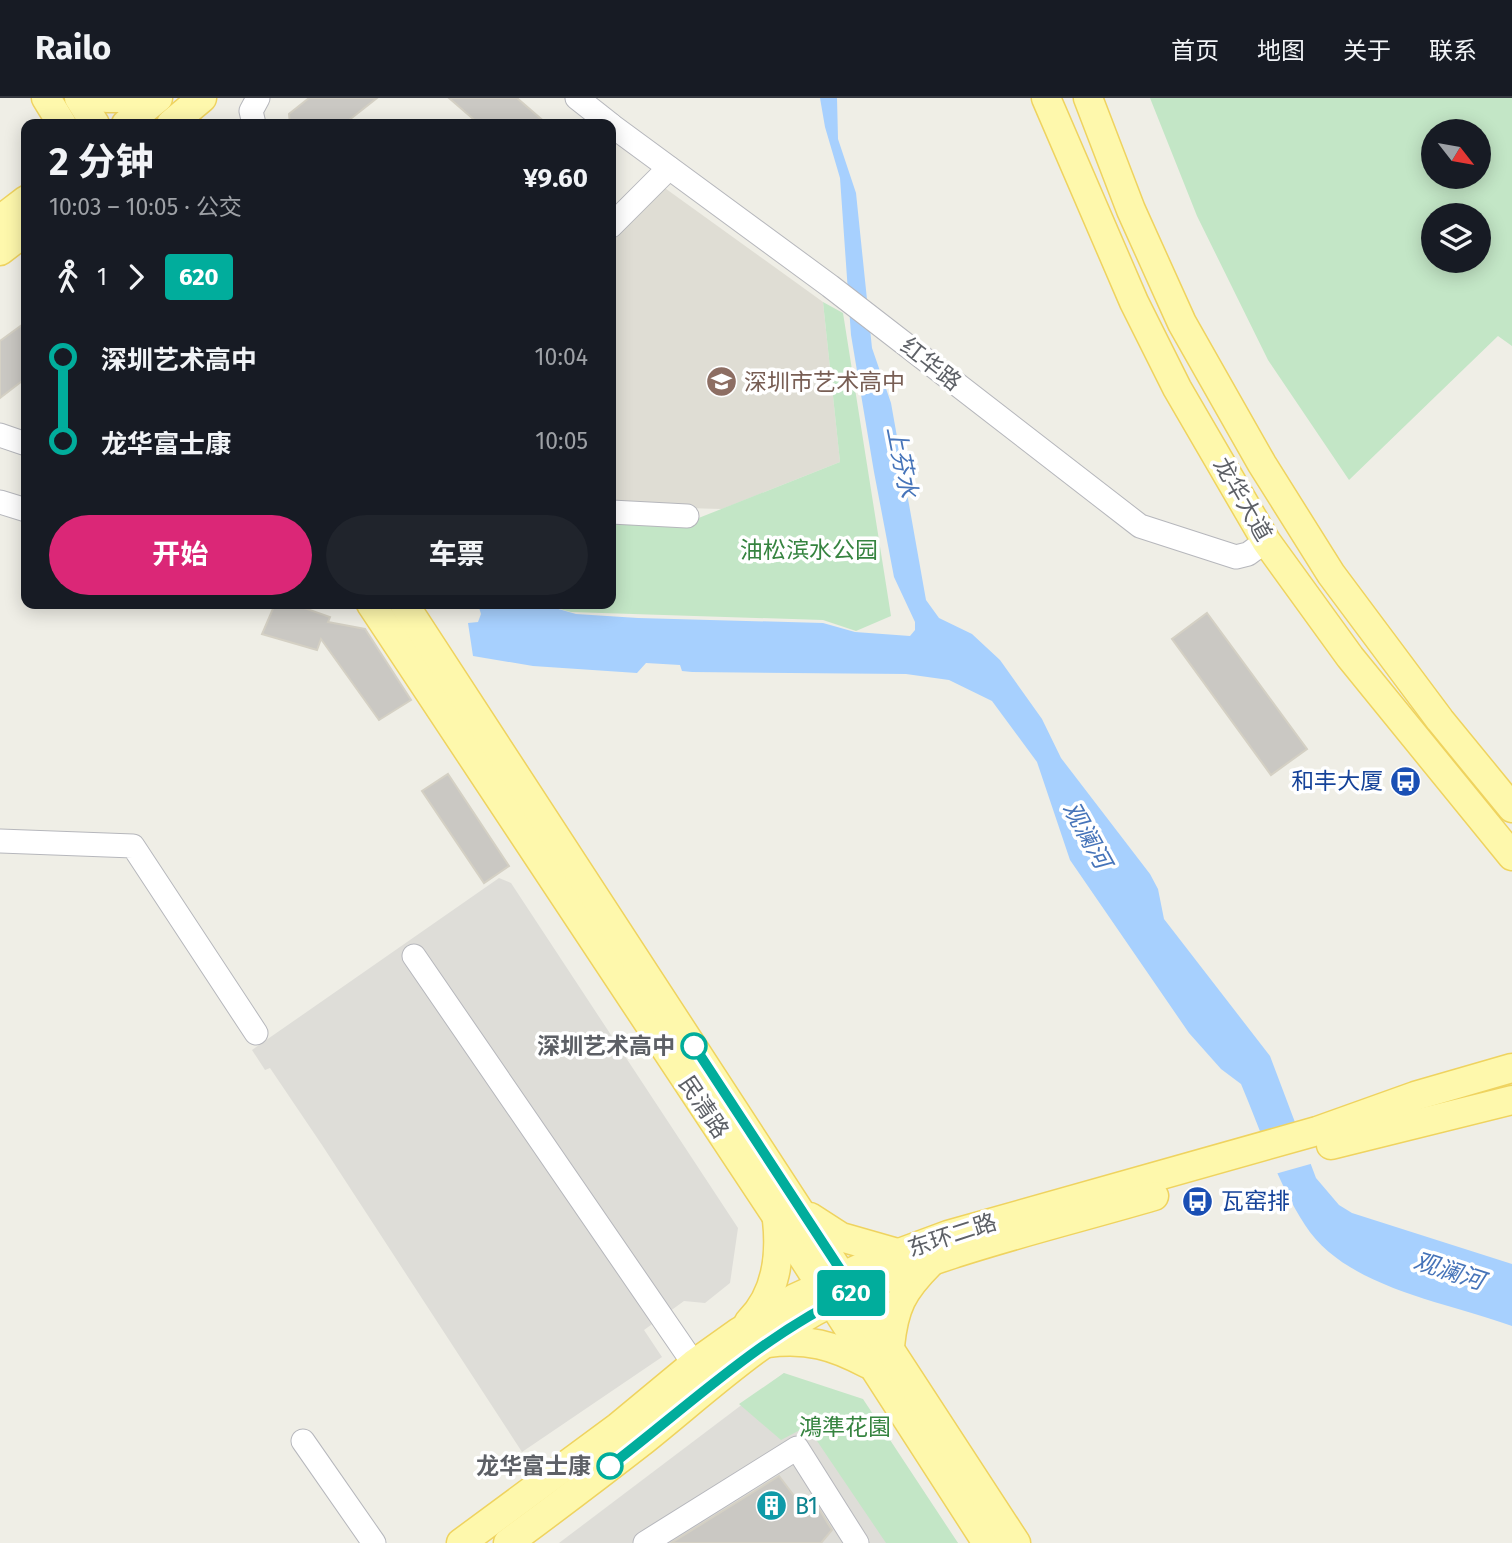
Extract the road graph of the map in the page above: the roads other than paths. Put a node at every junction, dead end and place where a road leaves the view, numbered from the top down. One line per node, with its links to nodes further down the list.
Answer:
1 (46, 98): 9 (main road)
2 (79, 98): 10 (main road)
3 (107, 98): 8 (main road)
4 (258, 98): 11 (street)
5 (577, 98): 12 (street, 红华路)
6 (1046, 98): 24 (main road, 龙华大道)
7 (1088, 98): 27 (main road, 龙华大道)
8 (140, 107)
9 (59, 119)
10 (92, 119)
11 (253, 119)
12 (603, 119)
13 (616, 129): 14 (street, 红华路)
14 (669, 169): 16 (street); 24 (street, 红华路)
15 (21, 214): 17 (main road)
16 (616, 221)
17 (12, 237)
18 (0, 435): 19 (street)
19 (21, 442)
20 (0, 502): 21 (street)
21 (21, 508)
22 (616, 512): 23 (street)
23 (687, 516)
24 (1266, 541): 29 (main road, 龙华大道)
25 (374, 609): 36 (main road, 民清路)
26 (407, 609): 36 (main road, 民清路)
27 (1512, 808)
28 (0, 841): 31 (street)
29 (1512, 856)
30 (414, 956): 42 (street)
31 (256, 1033)
32 (1512, 1068): 34 (main road, 东环二路)
33 (1512, 1100): 34 (main road, 东环二路)
34 (1319, 1139): 35 (main road, 东环二路)
35 (1238, 1162): 37 (main road, 东环二路); 38 (main road, 东环二路)
36 (789, 1213): 37 (main road); 39 (main road, 民清路); 40 (main road)
37 (897, 1253): 39 (main road, 东环二路)
38 (932, 1261): 39 (main road, 东环二路); 41 (main road)
39 (838, 1289): 40 (main road, 东环二路); 41 (main road, 民清路)
40 (751, 1338): 41 (main road); 42 (main road, 东环二路); 46 (main road, 东环二路)
41 (879, 1355): 49 (main road, 民清路); 50 (main road, 民清路)
42 (694, 1364): 45 (main road, 东环二路)
43 (303, 1441): 44 (street)
44 (374, 1543)
45 (461, 1543)
46 (508, 1543)
47 (645, 1543): 48 (street)
48 (857, 1543)
49 (987, 1543)
50 (1016, 1543)

